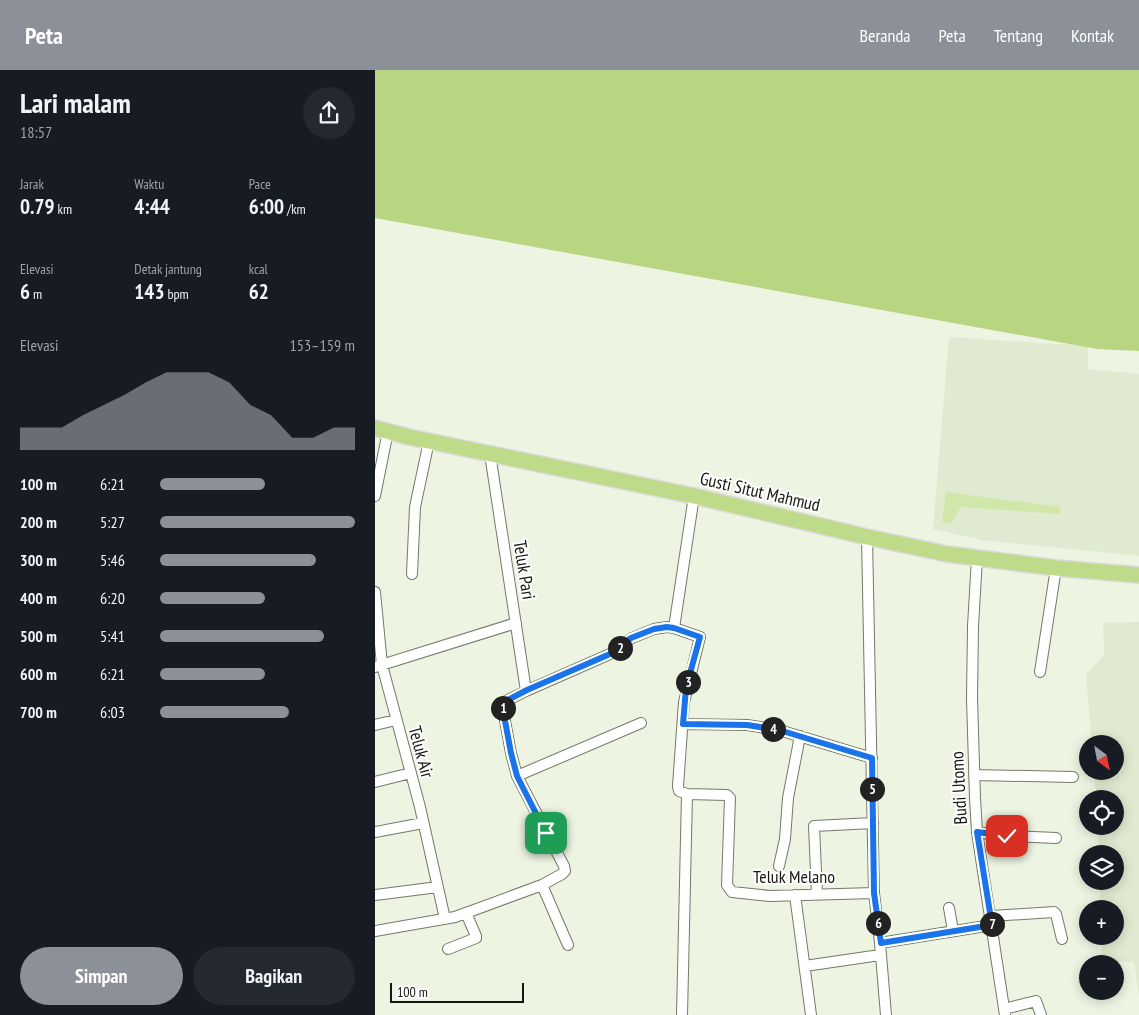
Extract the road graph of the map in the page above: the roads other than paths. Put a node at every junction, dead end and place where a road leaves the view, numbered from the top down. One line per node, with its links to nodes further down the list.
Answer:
1 (382, 430): 2 (highway, Gusti Situt Mahmud); 4 (street)
2 (429, 441): 3 (highway, Gusti Situt Mahmud); 9 (street)
3 (490, 454): 5 (highway, Gusti Situt Mahmud); 13 (street, Teluk Pari)
4 (375, 496)
5 (694, 496): 6 (highway, Gusti Situt Mahmud); 14 (street)
6 (867, 537): 7 (highway, Gusti Situt Mahmud); 23 (street)
7 (977, 558): 8 (highway, Gusti Situt Mahmud); 26 (street, Budi Utomo)
8 (1056, 568): 10 (highway, Gusti Situt Mahmud); 16 (street)
9 (412, 574)
10 (1139, 576)
11 (375, 592): 12 (street, Teluk Air)
12 (376, 612): 15 (street, Teluk Air)
13 (516, 623): 15 (street); 17 (street, Teluk Pari)
14 (674, 628): 17 (street); 20 (street)
15 (379, 666): 18 (street, Teluk Air)
16 (1040, 672)
17 (527, 690): 25 (street)
18 (396, 720): 21 (street); 24 (street, Teluk Air)
19 (641, 723): 25 (street)
20 (683, 724): 22 (street); 29 (street)
21 (375, 725)
22 (800, 736): 23 (street); 35 (street)
23 (872, 758): 31 (street)
24 (411, 773): 28 (street); 30 (street, Teluk Air)
25 (517, 776): 36 (street)
26 (974, 776): 27 (street); 33 (street, Budi Utomo)
27 (1073, 777)
28 (375, 782)
29 (687, 794): 41 (street, Teluk Melano); 55 (street)
30 (423, 823): 32 (street); 37 (street, Teluk Air)
31 (873, 823): 38 (street); 39 (street)
32 (375, 832)
33 (977, 832): 34 (street); 45 (street, Budi Utomo)
34 (1056, 838)
35 (779, 866)
36 (542, 885): 43 (street); 50 (street)
37 (438, 886): 40 (street); 44 (street, Teluk Air)
38 (874, 893): 39 (street, Teluk Melano); 49 (street)
39 (817, 894): 41 (street, Teluk Melano)
40 (375, 895)
41 (795, 895): 53 (street)
42 (949, 908): 47 (street)
43 (466, 913): 44 (street); 51 (street)
44 (445, 919): 46 (street)
45 (991, 921): 47 (street); 48 (street); 54 (street, Budi Utomo)
46 (375, 931)
47 (953, 931): 49 (street)
48 (1062, 939)
49 (881, 943): 52 (street)
50 (569, 945)
51 (448, 949)
52 (880, 955): 53 (street); 57 (street)
53 (805, 966): 56 (street)
54 (1004, 1012): 58 (street)
55 (682, 1015)
56 (811, 1015)
57 (886, 1015)
58 (1041, 1015)

